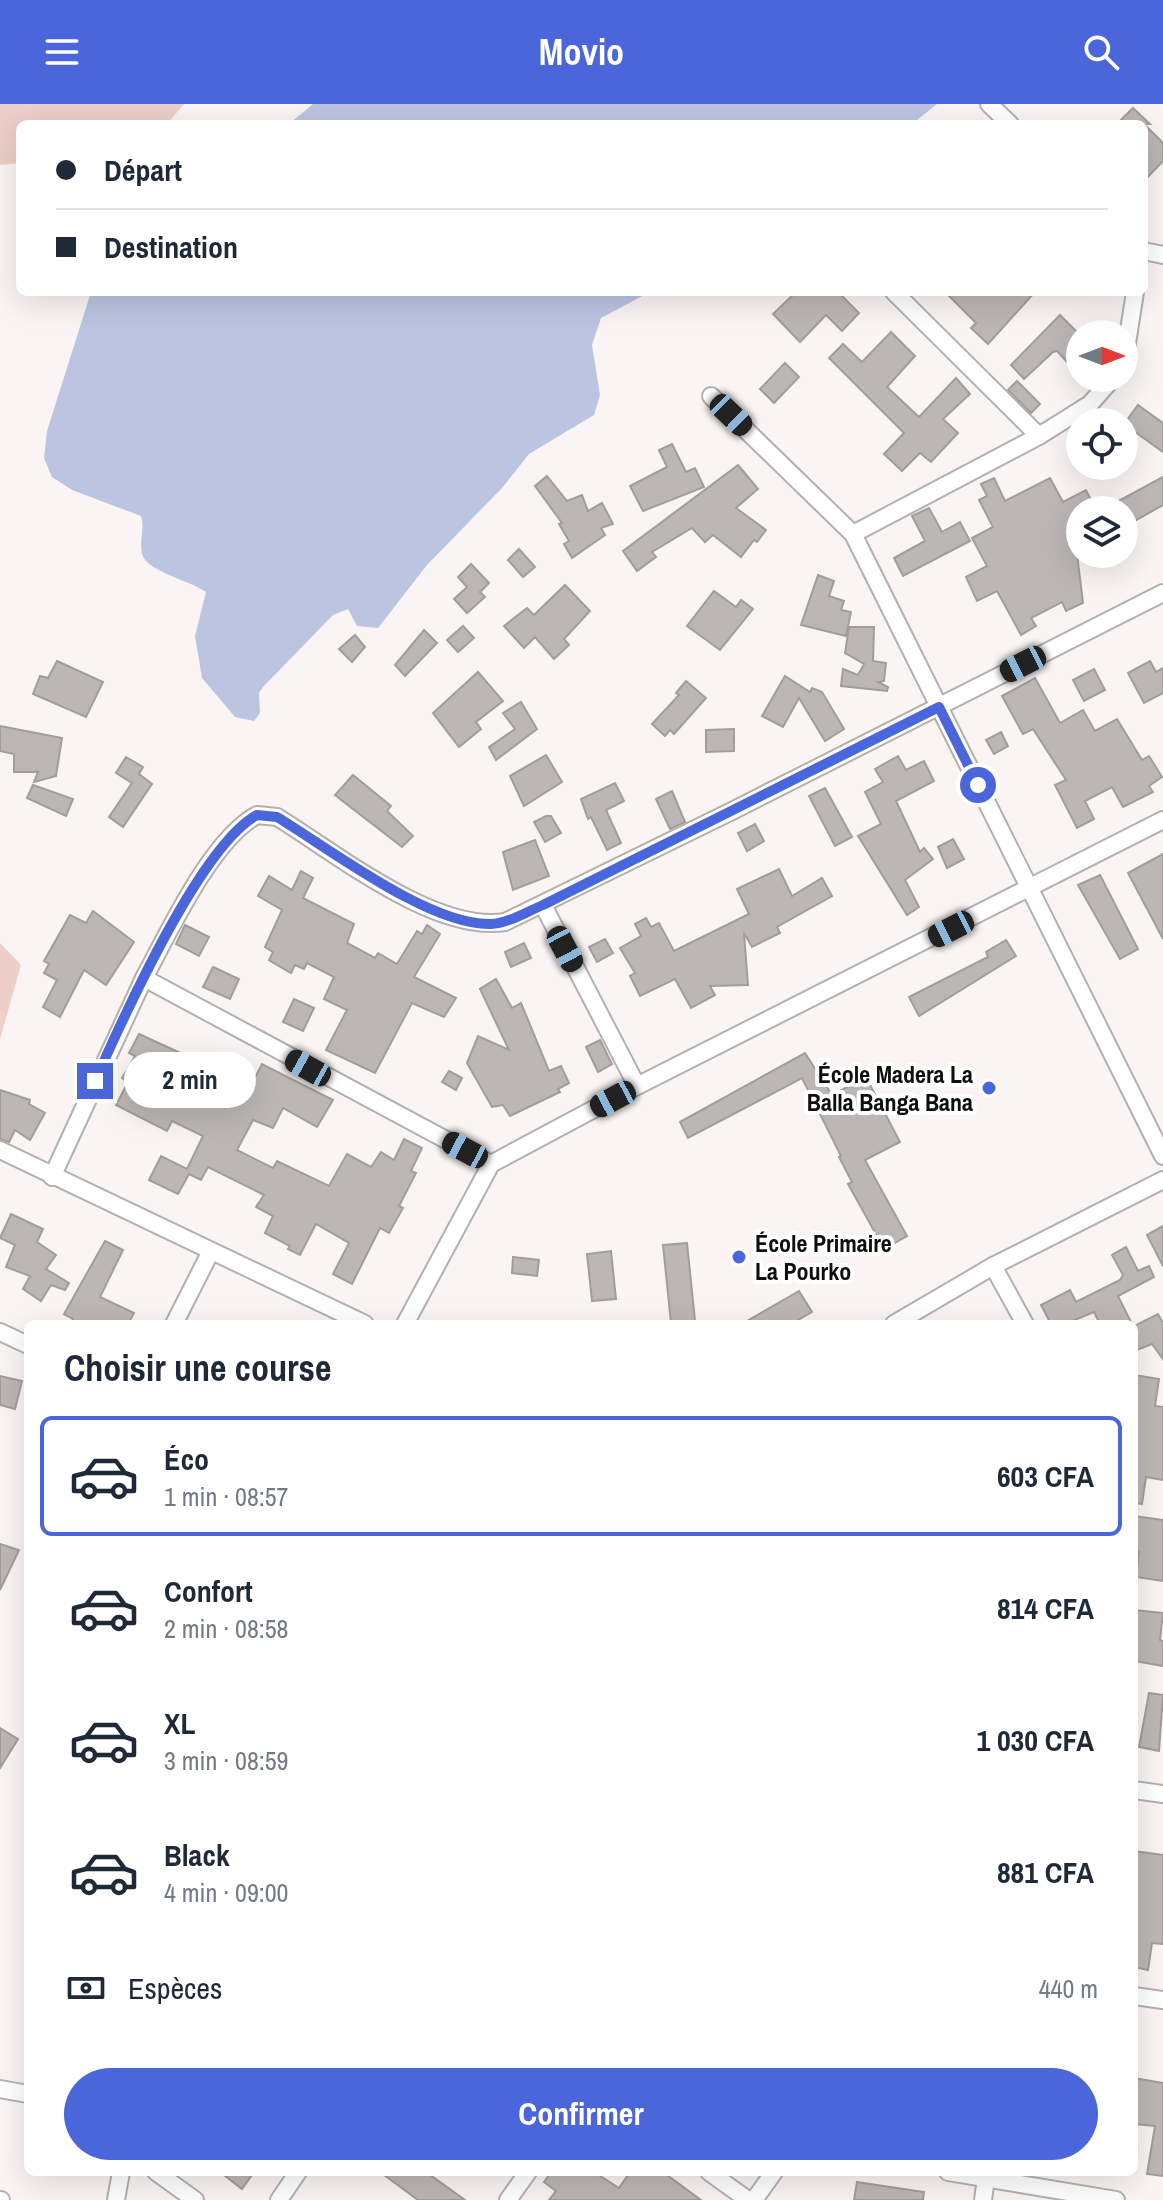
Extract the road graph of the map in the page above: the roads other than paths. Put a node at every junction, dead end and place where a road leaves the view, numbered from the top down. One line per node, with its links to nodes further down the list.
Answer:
1 (989, 104): 2 (street)
2 (1006, 120)
3 (898, 296): 8 (street)
4 (1134, 296): 5 (street)
5 (1131, 320)
6 (1101, 392): 8 (street)
7 (711, 396): 9 (street)
8 (1039, 436): 9 (street)
9 (853, 534): 11 (street)
10 (1163, 593): 11 (street)
11 (939, 707): 13 (street); 14 (street)
12 (1163, 820): 13 (street)
13 (1030, 889): 16 (street); 18 (street)
14 (543, 905): 15 (street); 16 (street)
15 (144, 978): 19 (street); 20 (street)
16 (637, 1086): 19 (street)
17 (0, 1150): 20 (street)
18 (1163, 1156)
19 (491, 1164): 26 (street)
20 (52, 1177): 22 (street)
21 (1163, 1180): 23 (street)
22 (211, 1251): 24 (street); 25 (street)
23 (993, 1266): 27 (street); 28 (street)
24 (176, 1320)
25 (357, 1320)
26 (407, 1320)
27 (901, 1320)
28 (1023, 1320)
29 (0, 1332): 30 (street)
30 (24, 1343)
31 (1138, 1791): 32 (street)
32 (1163, 1794)
33 (1138, 1997): 34 (street)
34 (1163, 2000)
35 (0, 2089): 36 (street)
36 (24, 2093)
37 (120, 2176): 45 (street)
38 (162, 2176): 46 (street)
39 (295, 2176): 47 (street)
40 (525, 2176): 48 (street)
41 (715, 2176): 49 (street)
42 (771, 2176): 49 (street)
43 (973, 2176): 44 (street)
44 (986, 2178): 50 (street); 51 (street)
45 (116, 2200)
46 (195, 2200)
47 (279, 2200)
48 (508, 2200)
49 (751, 2200)
50 (983, 2200)
51 (1116, 2200)

